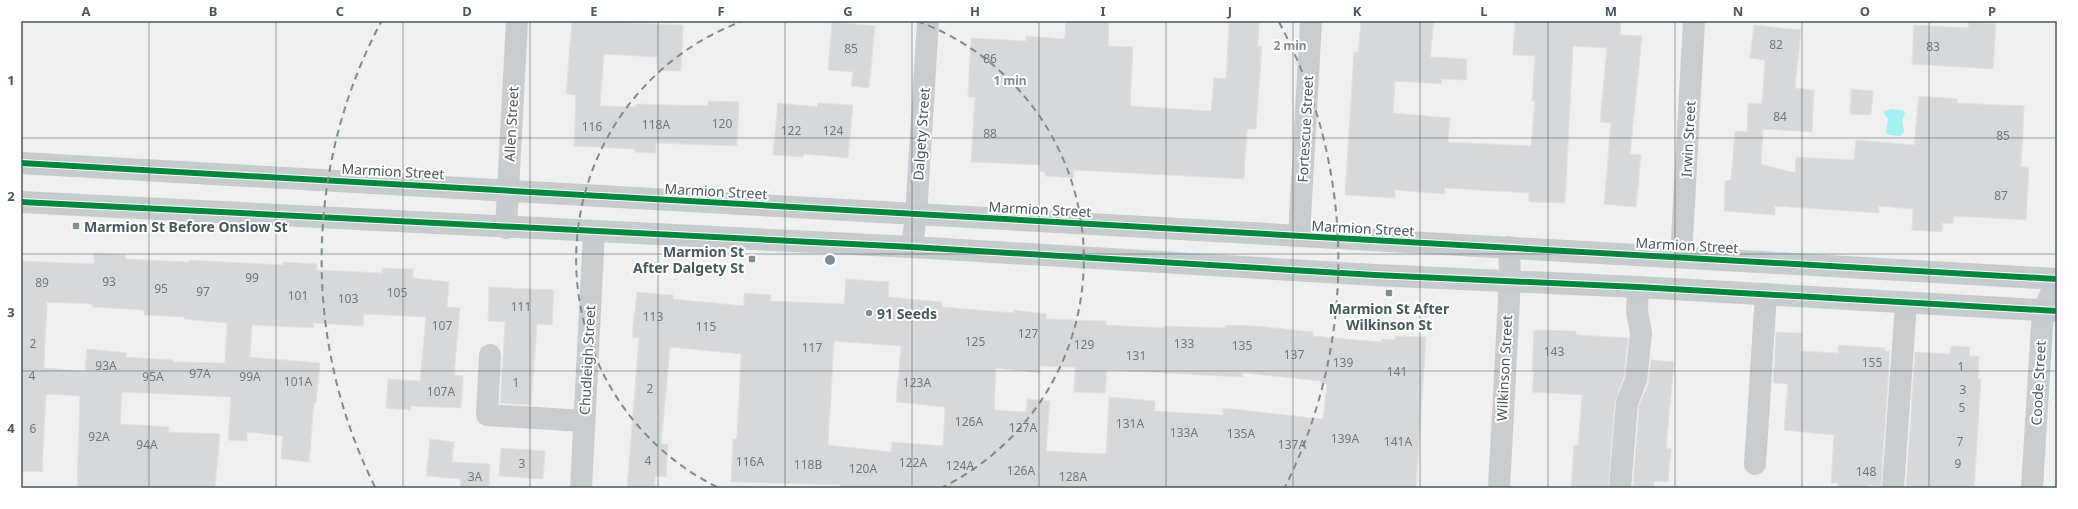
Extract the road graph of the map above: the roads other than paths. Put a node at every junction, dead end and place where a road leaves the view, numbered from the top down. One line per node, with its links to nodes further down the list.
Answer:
1 (517, 21): 6 (street, Allen Street)
2 (928, 21): 8 (street, Dalgety Street)
3 (1311, 21): 11 (street, Fortescue Street)
4 (1694, 21): 14 (street, Irwin Street)
5 (21, 163): 6 (main road, Marmion Street)
6 (508, 190): 8 (main road, Marmion Street); 9 (street, Allen Street)
7 (21, 202): 9 (main road)
8 (916, 215): 11 (main road, Marmion Street); 12 (street, Dalgety Street)
9 (506, 228): 10 (main road)
10 (594, 232): 12 (main road); 23 (street, Chudleigh Street)
11 (1299, 236): 13 (main road, Marmion Street)
12 (912, 247): 16 (main road)
13 (1510, 247): 14 (main road, Marmion Street); 16 (street, Wilkinson Street)
14 (1680, 257): 15 (main road, Marmion Street)
15 (2057, 279)
16 (1510, 280): 18 (main road); 26 (street, Wilkinson Street)
17 (2057, 282): 21 (street, Coode Street)
18 (1638, 287): 19 (main road); 27 (street)
19 (1766, 294): 20 (main road); 24 (street)
20 (1906, 303): 21 (main road); 28 (street)
21 (2050, 310): 29 (street, Coode Street)
22 (490, 355): 23 (street)
23 (584, 421): 25 (street, Chudleigh Street)
24 (1755, 464)
25 (581, 488)
26 (1499, 488)
27 (1620, 488)
28 (1893, 488)
29 (2032, 488)

